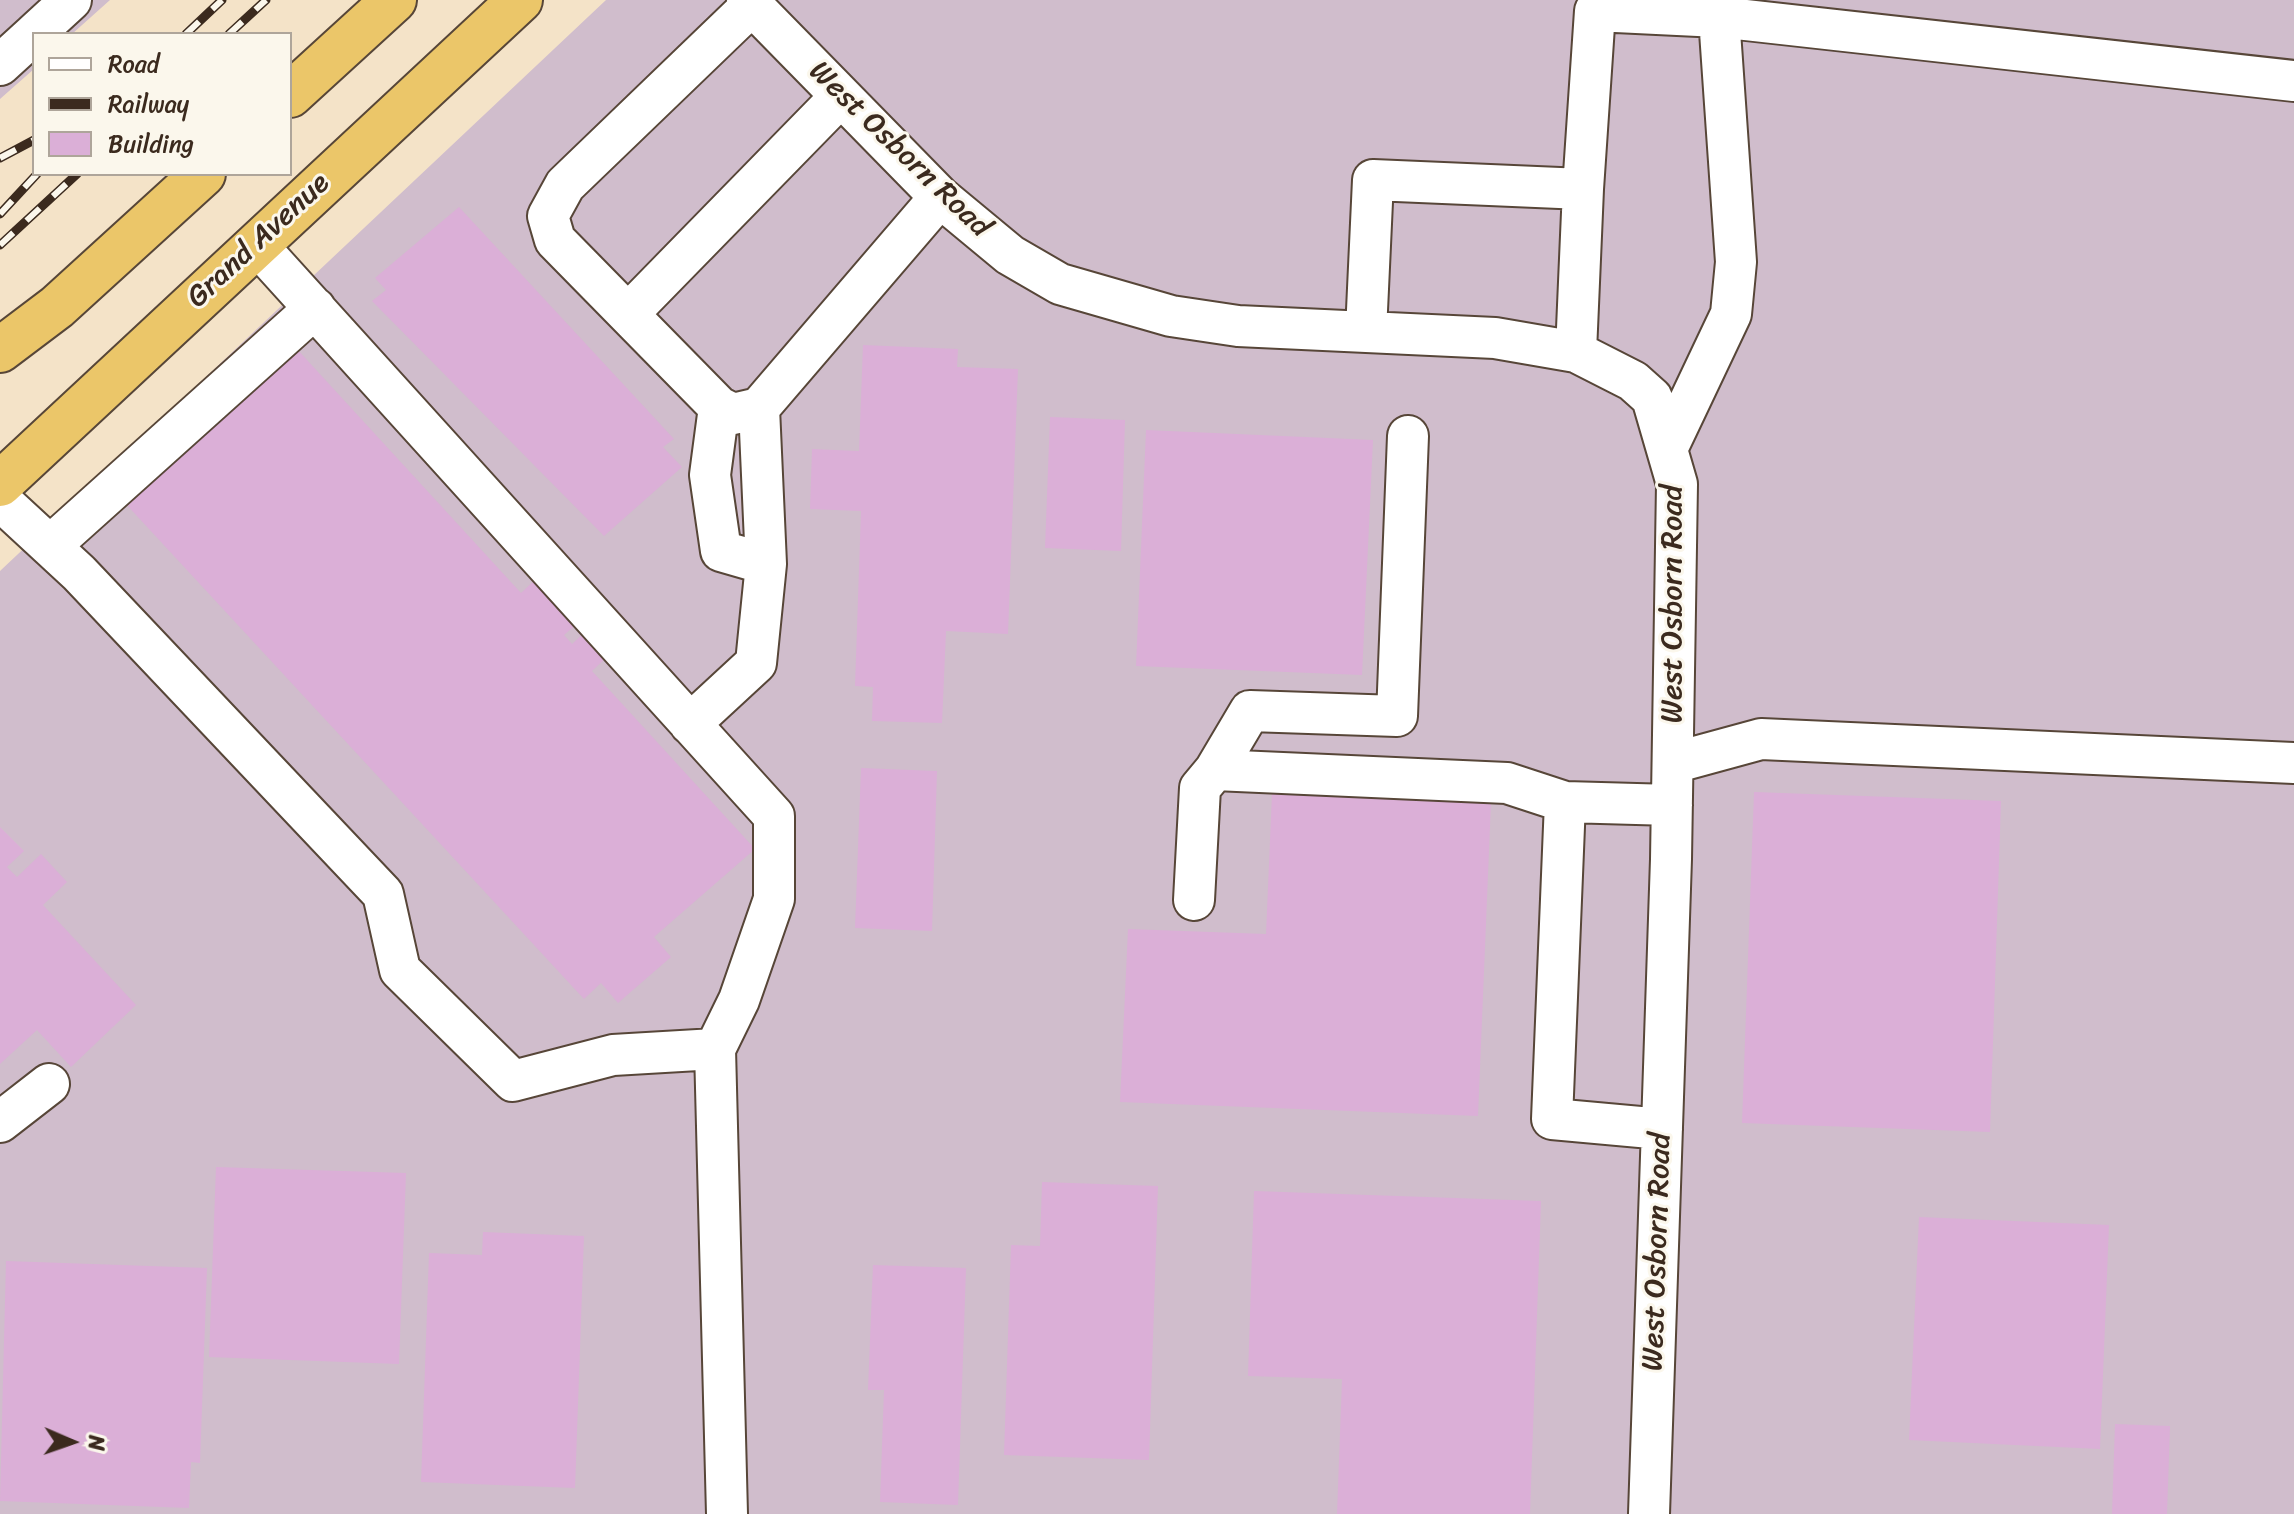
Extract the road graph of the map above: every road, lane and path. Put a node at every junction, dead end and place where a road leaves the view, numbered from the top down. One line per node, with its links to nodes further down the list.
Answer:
1 (71, 0): 7 (street)
2 (394, 0): 11 (highway)
3 (520, 0): 16 (highway, Grand Avenue)
4 (749, 3): 12 (street, West Osborn Road); 18 (street)
5 (1595, 5): 6 (street); 14 (street)
6 (1719, 17): 10 (street); 25 (street)
7 (36, 32)
8 (32, 36): 9 (street)
9 (0, 65)
10 (2294, 81)
11 (292, 93)
12 (841, 96): 15 (street, West Osborn Road); 18 (street)
13 (201, 176): 20 (highway)
14 (1583, 189): 19 (street); 21 (street)
15 (940, 197): 19 (street, West Osborn Road); 23 (street)
16 (256, 244): 17 (street); 26 (highway, Grand Avenue)
17 (315, 308): 28 (street); 30 (street)
18 (628, 314): 22 (street)
19 (1366, 332): 21 (street, West Osborn Road)
20 (0, 350)
21 (1576, 352): 25 (street, West Osborn Road)
22 (719, 407): 23 (street); 29 (street)
23 (759, 408): 29 (street)
24 (1408, 436): 33 (street)
25 (1667, 449): 31 (street, West Osborn Road)
26 (0, 484)
27 (0, 500): 28 (street)
28 (50, 546): 37 (street)
29 (766, 564): 30 (street)
30 (690, 724): 37 (street)
31 (1673, 763): 32 (street); 35 (street, West Osborn Road)
32 (2294, 763)
33 (1215, 770): 34 (street); 36 (street)
34 (1565, 802): 35 (street); 40 (street)
35 (1672, 805): 40 (street, West Osborn Road)
36 (1194, 900)
37 (715, 1049): 41 (street)
38 (49, 1084): 39 (street)
39 (0, 1122)
40 (1662, 1129): 42 (street, West Osborn Road)
41 (727, 1514)
42 (1649, 1514)

